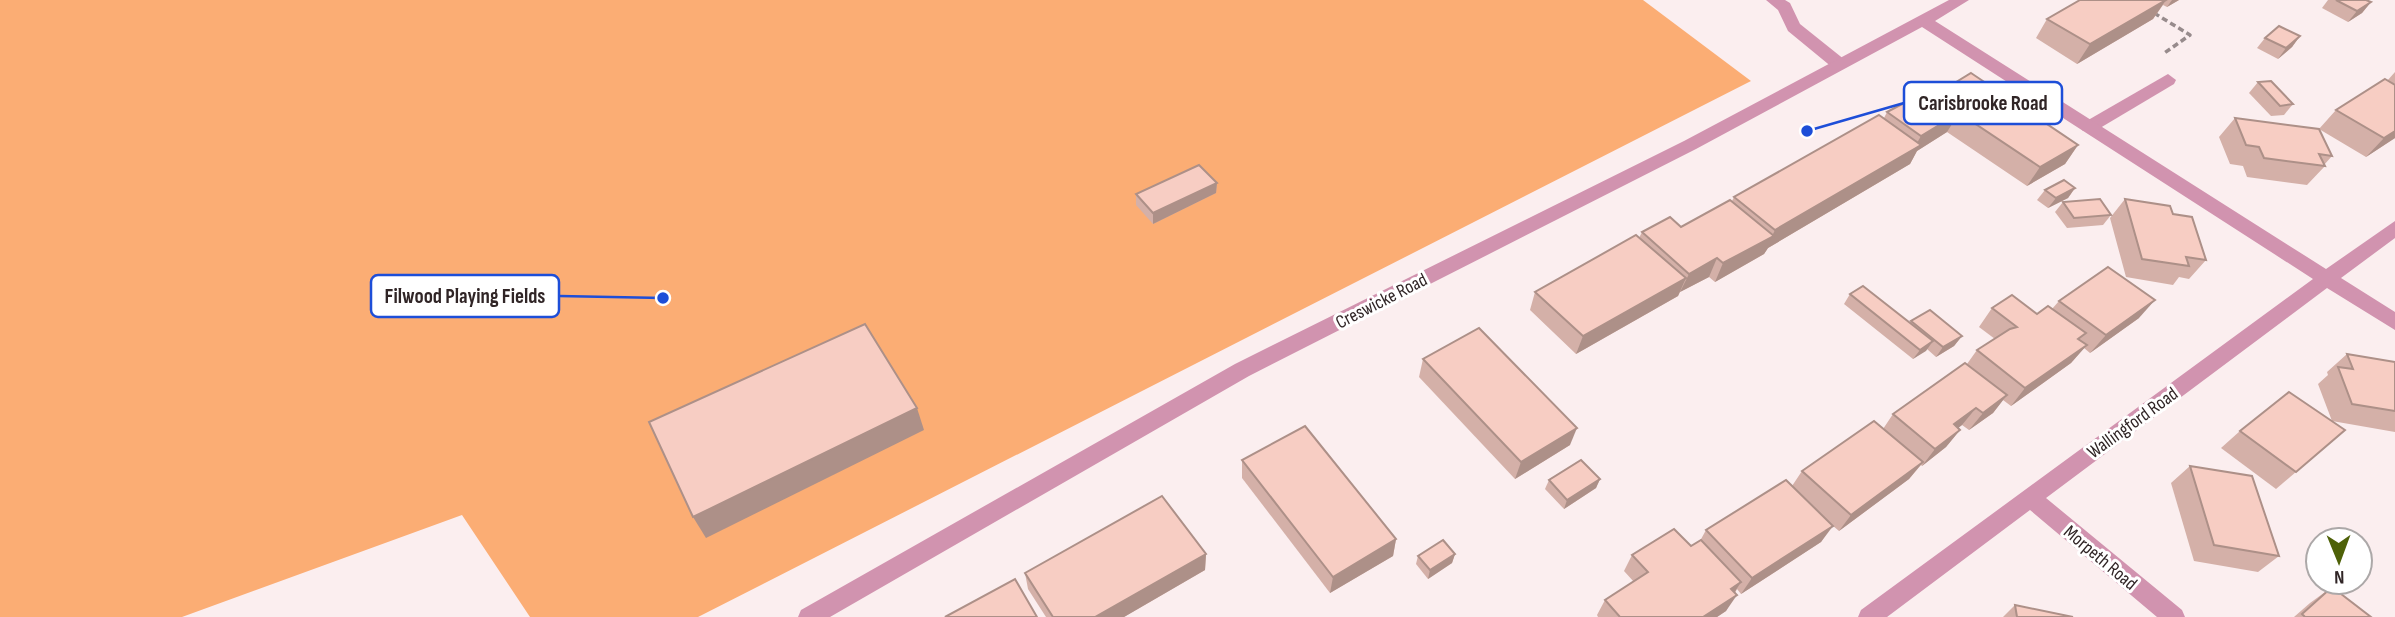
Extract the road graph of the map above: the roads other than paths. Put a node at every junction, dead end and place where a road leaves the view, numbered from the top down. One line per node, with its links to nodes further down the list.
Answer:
1 (1773, 0): 4 (street)
2 (1961, 0): 3 (street, Creswicke Road)
3 (1924, 21): 4 (street, Creswicke Road); 6 (street)
4 (1839, 64): 11 (street, Creswicke Road)
5 (2168, 80): 6 (street)
6 (2090, 127): 8 (street)
7 (2395, 229): 8 (street, Wallingford Road)
8 (2328, 279): 9 (street); 10 (street, Wallingford Road)
9 (2395, 322)
10 (2029, 497): 12 (street, Wallingford Road); 13 (street, Morpeth Road)
11 (809, 617)
12 (1869, 617)
13 (2174, 617)

